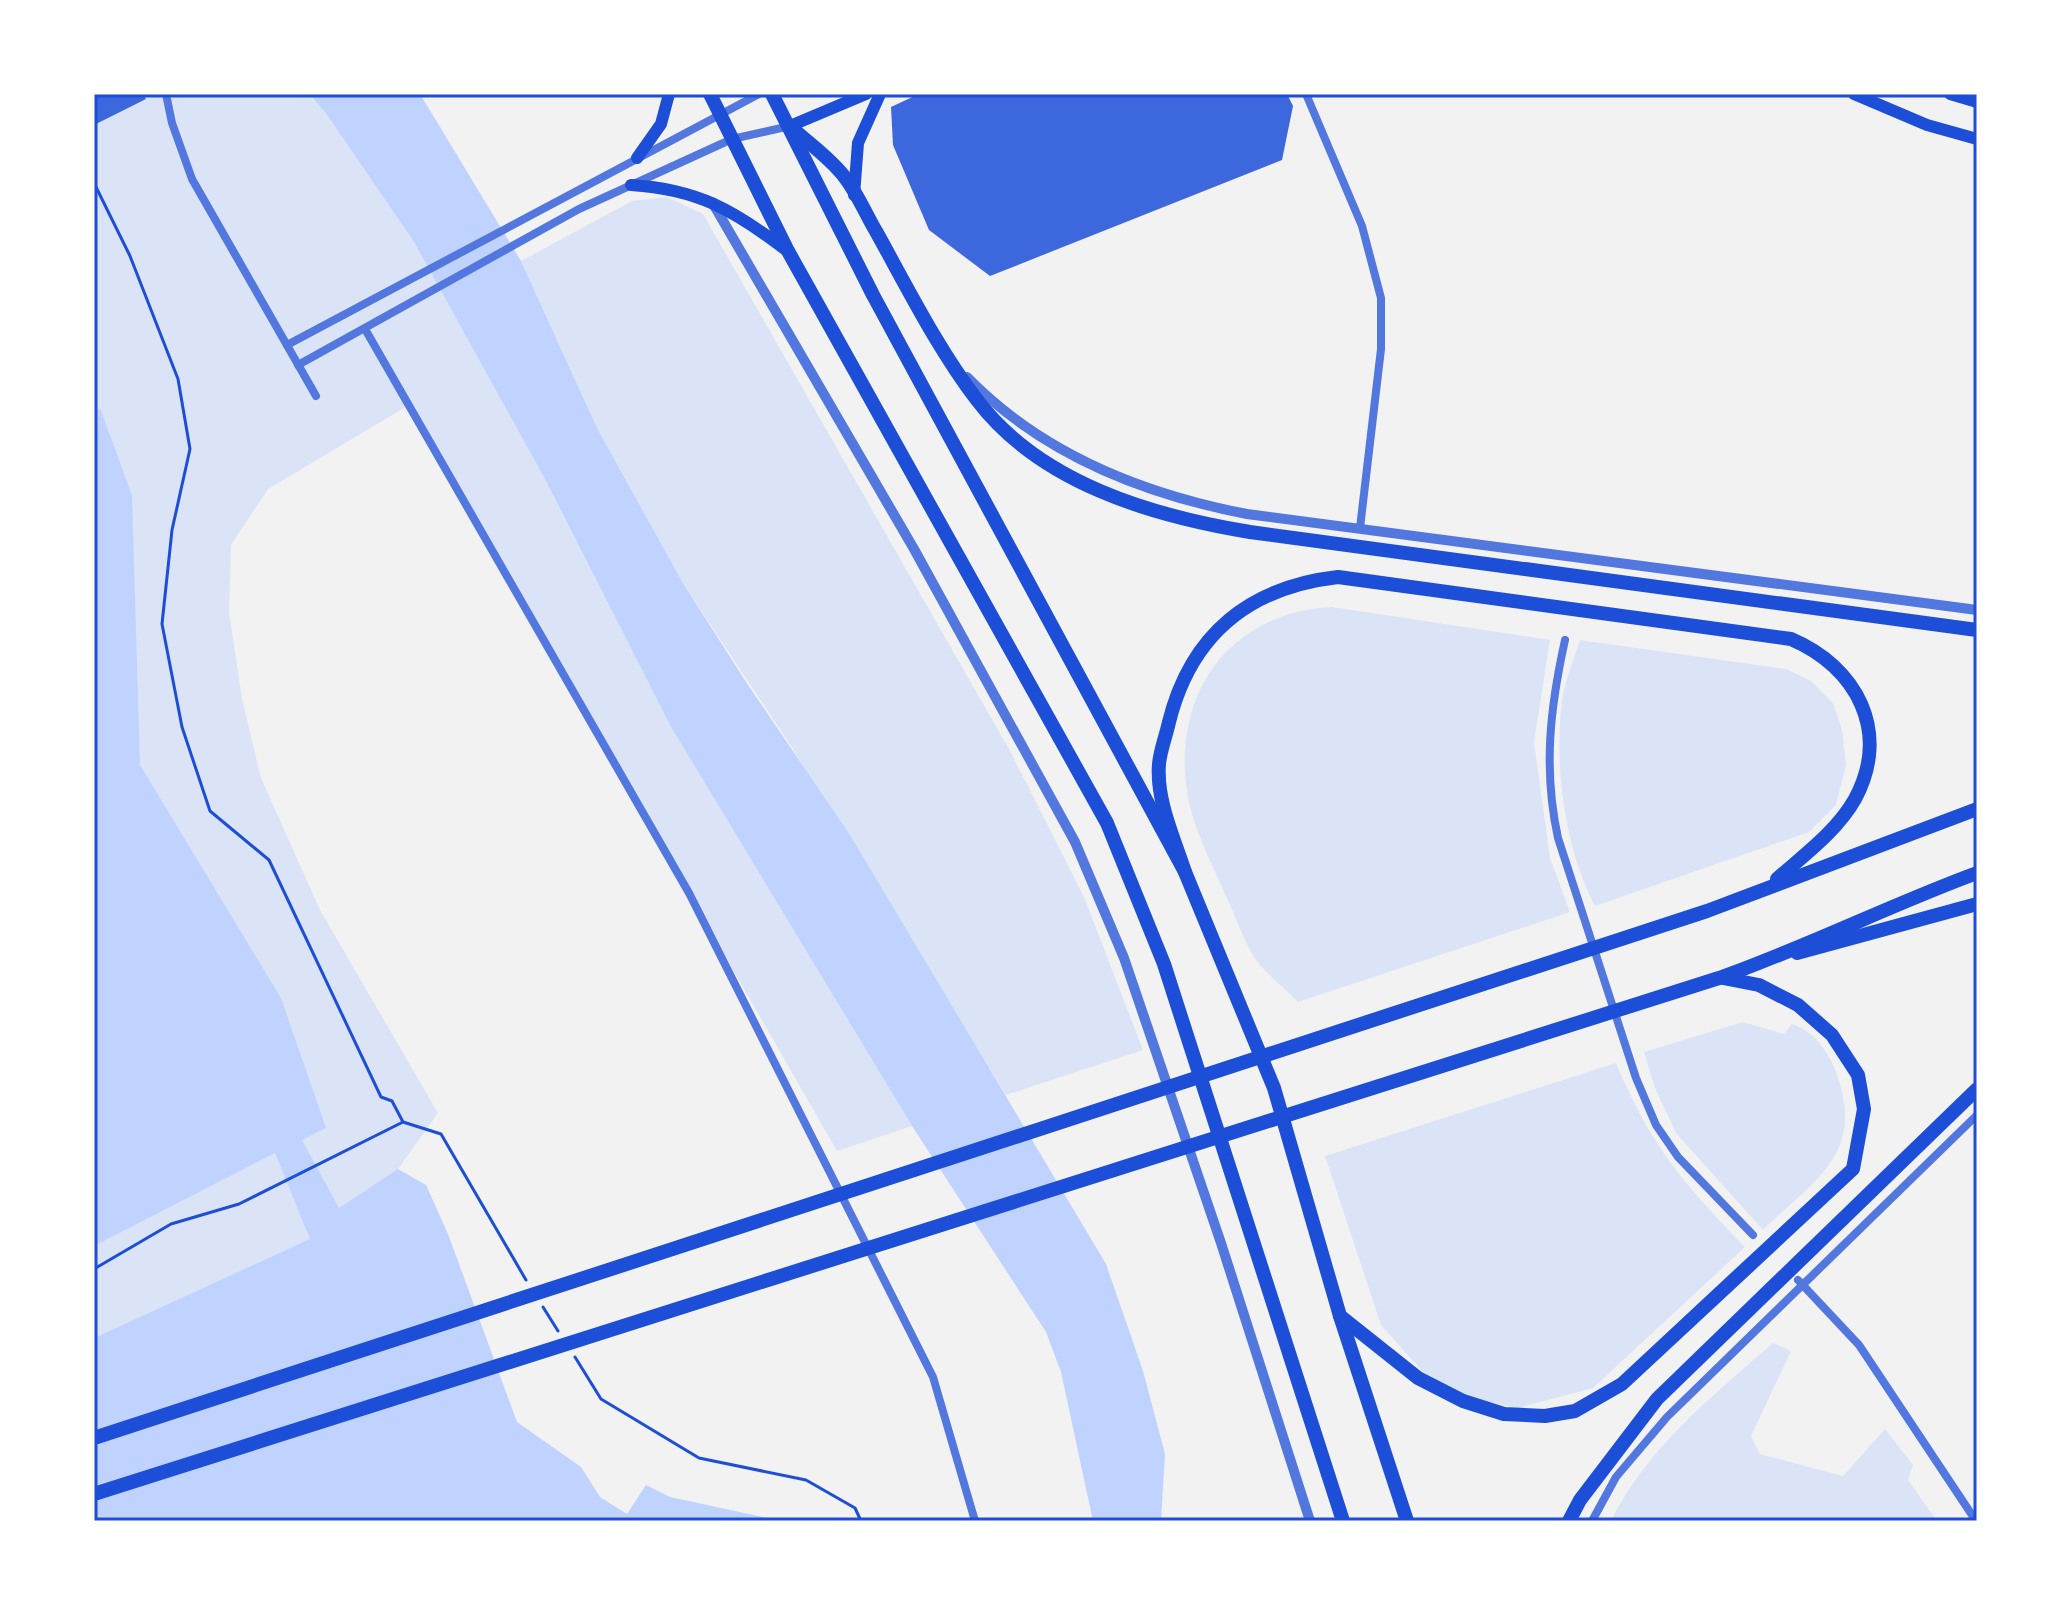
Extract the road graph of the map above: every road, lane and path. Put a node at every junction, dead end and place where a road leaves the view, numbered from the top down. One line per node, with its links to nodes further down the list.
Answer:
1 (166, 94): 23 (street)
2 (669, 94): 16 (main road)
3 (710, 94): 12 (main road)
4 (759, 94): 12 (street)
5 (772, 94): 13 (main road)
6 (866, 94): 13 (main road)
7 (880, 94): 19 (main road)
8 (1306, 94): 27 (street)
9 (1854, 94): 15 (main road)
10 (1950, 94): 11 (main road)
11 (1977, 102)
12 (720, 115): 14 (main road); 16 (street)
13 (790, 126): 14 (street); 19 (main road); 34 (main road)
14 (732, 139): 18 (street); 21 (main road)
15 (1977, 139)
16 (637, 158): 23 (street)
17 (94, 183): 43 (path)
18 (631, 185): 20 (main road); 22 (street)
19 (854, 195): 24 (main road)
20 (711, 201): 21 (main road); 49 (street)
21 (788, 251): 50 (main road)
22 (365, 329): 25 (street); 48 (street)
23 (287, 345): 25 (street)
24 (953, 362): 27 (street); 31 (main road)
25 (298, 365): 26 (street)
26 (316, 396)
27 (1360, 528): 28 (street)
28 (1580, 558): 29 (street); 30 (street)
29 (1578, 574)
30 (1977, 610)
31 (1977, 630)
32 (1565, 640): 42 (street)
33 (1977, 809): 36 (main road)
34 (1185, 872): 36 (main road); 45 (main road)
35 (1977, 873): 38 (main road)
36 (1771, 885): 46 (main road)
37 (1977, 904): 38 (main road)
38 (1774, 959): 39 (main road)
39 (1719, 978): 45 (main road); 47 (main road)
40 (1977, 1089): 52 (main road)
41 (1977, 1115): 44 (street)
42 (1753, 1235)
43 (94, 1269)
44 (1800, 1283): 53 (street); 54 (street)
45 (1340, 1316): 51 (main road)
46 (94, 1438)
47 (94, 1494)
48 (975, 1521)
49 (1310, 1521)
50 (1343, 1521)
51 (1407, 1521)
52 (1569, 1521)
53 (1592, 1521)
54 (1976, 1521)

